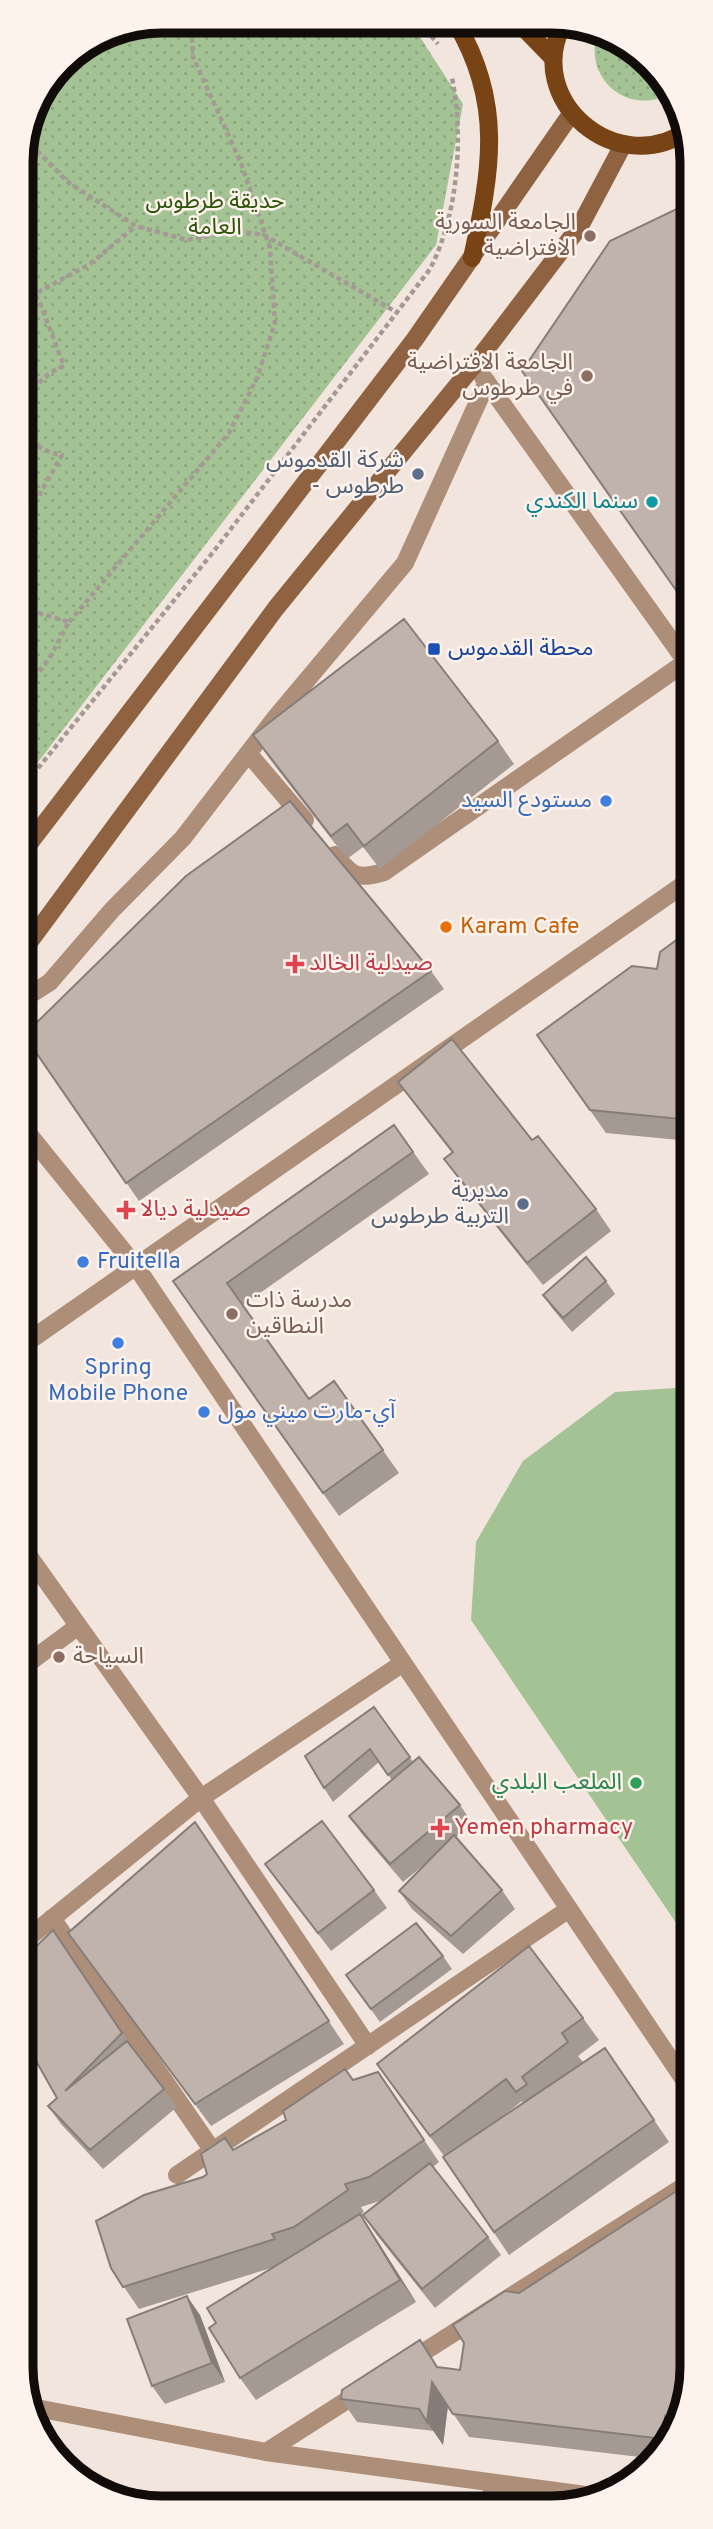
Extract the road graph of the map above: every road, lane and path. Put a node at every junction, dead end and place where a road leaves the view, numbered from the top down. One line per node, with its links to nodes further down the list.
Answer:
1 (428, 33): 6 (path)
2 (461, 33): 15 (main road)
3 (529, 33): 7 (main road)
4 (192, 34): 14 (path)
5 (560, 34): 7 (main road)
6 (443, 51)
7 (553, 58): 9 (main road)
8 (450, 71): 18 (path)
9 (571, 114): 11 (main road); 15 (main road)
10 (678, 141): 11 (main road)
11 (623, 145): 19 (main road)
12 (34, 148): 13 (path)
13 (136, 226): 14 (path); 17 (path)
14 (264, 235): 18 (path); 25 (path)
15 (472, 258): 31 (main road)
16 (34, 285): 17 (path)
17 (35, 294): 21 (path)
18 (396, 312): 30 (path)
19 (474, 365): 20 (street); 33 (main road)
20 (487, 383): 26 (street); 29 (street)
21 (34, 392)
22 (34, 442): 23 (path)
23 (34, 504)
24 (34, 612): 25 (path)
25 (69, 622): 28 (path)
26 (680, 653)
27 (680, 671): 29 (street)
28 (34, 679)
29 (248, 753): 34 (street)
30 (34, 774)
31 (34, 838)
32 (680, 887): 36 (street)
33 (34, 921)
34 (34, 993)
35 (34, 1140): 36 (street)
36 (137, 1268): 37 (street); 41 (street)
37 (33, 1338)
38 (33, 1563): 39 (street)
39 (78, 1627): 40 (street); 42 (street)
40 (33, 1659)
41 (403, 1663): 42 (street); 43 (street)
42 (201, 1798): 44 (street); 46 (street)
43 (569, 1909): 46 (street); 47 (street)
44 (52, 1918): 45 (street); 48 (street)
45 (33, 1934)
46 (368, 2046): 48 (street)
47 (679, 2072)
48 (213, 2151): 49 (street)
49 (177, 2175)
50 (679, 2189): 52 (street)
51 (40, 2409): 52 (street)
52 (266, 2452): 53 (street)
53 (494, 2483): 54 (street); 55 (street)
54 (574, 2493)
55 (491, 2496)

